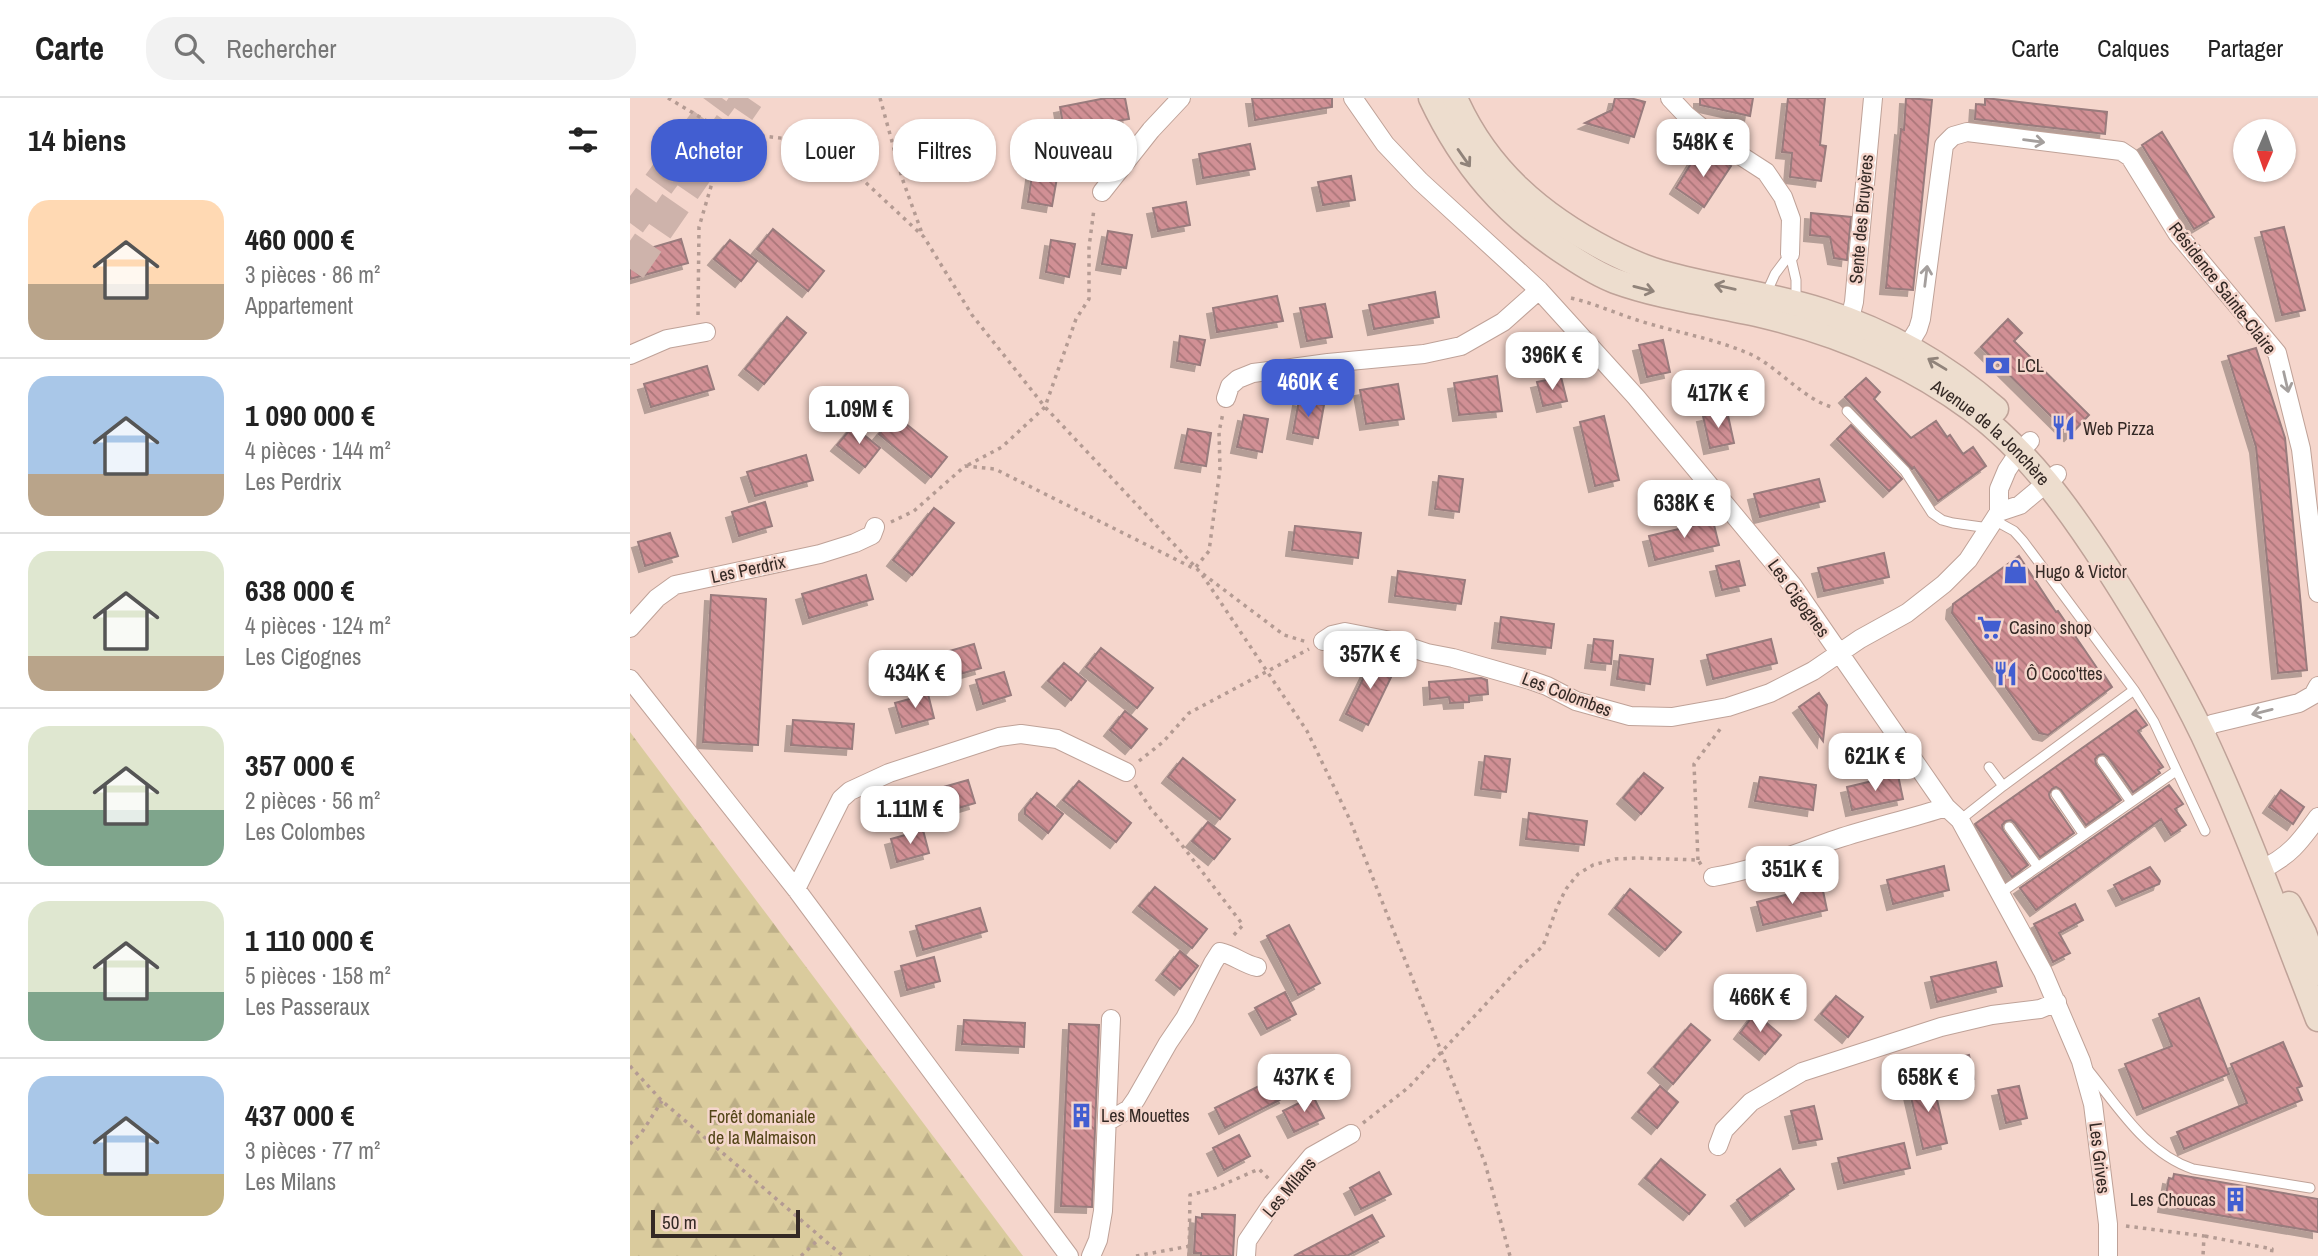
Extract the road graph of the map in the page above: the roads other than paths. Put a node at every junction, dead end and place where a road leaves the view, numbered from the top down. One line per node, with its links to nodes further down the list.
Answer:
1 (1181, 98): 7 (street)
2 (1353, 98): 9 (street, Les Cigognes)
3 (1431, 98): 10 (street, Avenue de la Jonchère, one-way to 10)
4 (1455, 98): 10 (street, Avenue de la Jonchère, one-way to 4)
5 (1670, 98): 8 (street)
6 (1873, 98): 12 (street, Sente des Bruyères)
7 (1102, 192)
8 (1790, 254): 10 (lane); 11 (lane)
9 (1539, 290): 16 (street); 25 (street, Les Cigognes)
10 (1762, 306): 11 (street, Avenue de la Jonchère)
11 (1794, 313): 12 (street, Avenue de la Jonchère)
12 (1847, 330): 15 (street, Avenue de la Jonchère)
13 (702, 332): 14 (street)
14 (630, 355)
15 (1902, 355): 18 (street, Avenue de la Jonchère); 22 (street, Résidence Sainte-Claire, one-way to 22)
16 (1226, 398)
17 (1847, 411): 20 (lane)
18 (2025, 447): 19 (street, Avenue de la Jonchère); 20 (street, Les Colombes)
19 (2051, 478): 20 (street, Les Colombes); 29 (street, Avenue de la Jonchère)
20 (1994, 520): 25 (street, Les Colombes); 28 (lane)
21 (875, 527): 23 (street, Les Perdrix)
22 (2318, 593)
23 (630, 628)
24 (1323, 642): 25 (street, Les Colombes)
25 (1840, 653): 37 (street, Les Cigognes)
26 (630, 679): 46 (street)
27 (2318, 686): 29 (street, one-way to 29)
28 (2134, 690): 32 (lane); 34 (lane)
29 (2207, 729): 44 (street, Avenue de la Jonchère)
30 (2102, 761): 36 (lane)
31 (1989, 767): 34 (lane)
32 (2176, 771): 36 (lane); 41 (lane)
33 (1126, 772): 46 (street)
34 (2003, 786): 39 (lane)
35 (2056, 794): 42 (lane)
36 (2132, 802): 42 (lane)
37 (1946, 807): 39 (street, Les Cigognes); 45 (street)
38 (2318, 817): 44 (street)
39 (1960, 820): 47 (street, Les Cigognes)
40 (2009, 827): 43 (lane)
41 (2205, 831)
42 (2084, 835): 43 (lane)
43 (2038, 867): 47 (lane)
44 (2266, 867): 49 (street, Avenue de la Jonchère); 52 (street, Avenue de la Jonchère)
45 (1713, 877)
46 (796, 889): 58 (street)
47 (1999, 894): 50 (street, Les Cigognes)
48 (1257, 967): 54 (street)
49 (2318, 974)
50 (2057, 1002): 53 (street, Les Cigognes); 56 (street)
51 (1111, 1019): 54 (street)
52 (2318, 1019)
53 (2081, 1061): 57 (lane); 61 (street, Les Grives)
54 (1107, 1122): 59 (street)
55 (1351, 1134): 60 (street, Les Milans)
56 (1718, 1146)
57 (2309, 1188)
58 (1069, 1256)
59 (1091, 1256)
60 (1246, 1256)
61 (2108, 1256)

